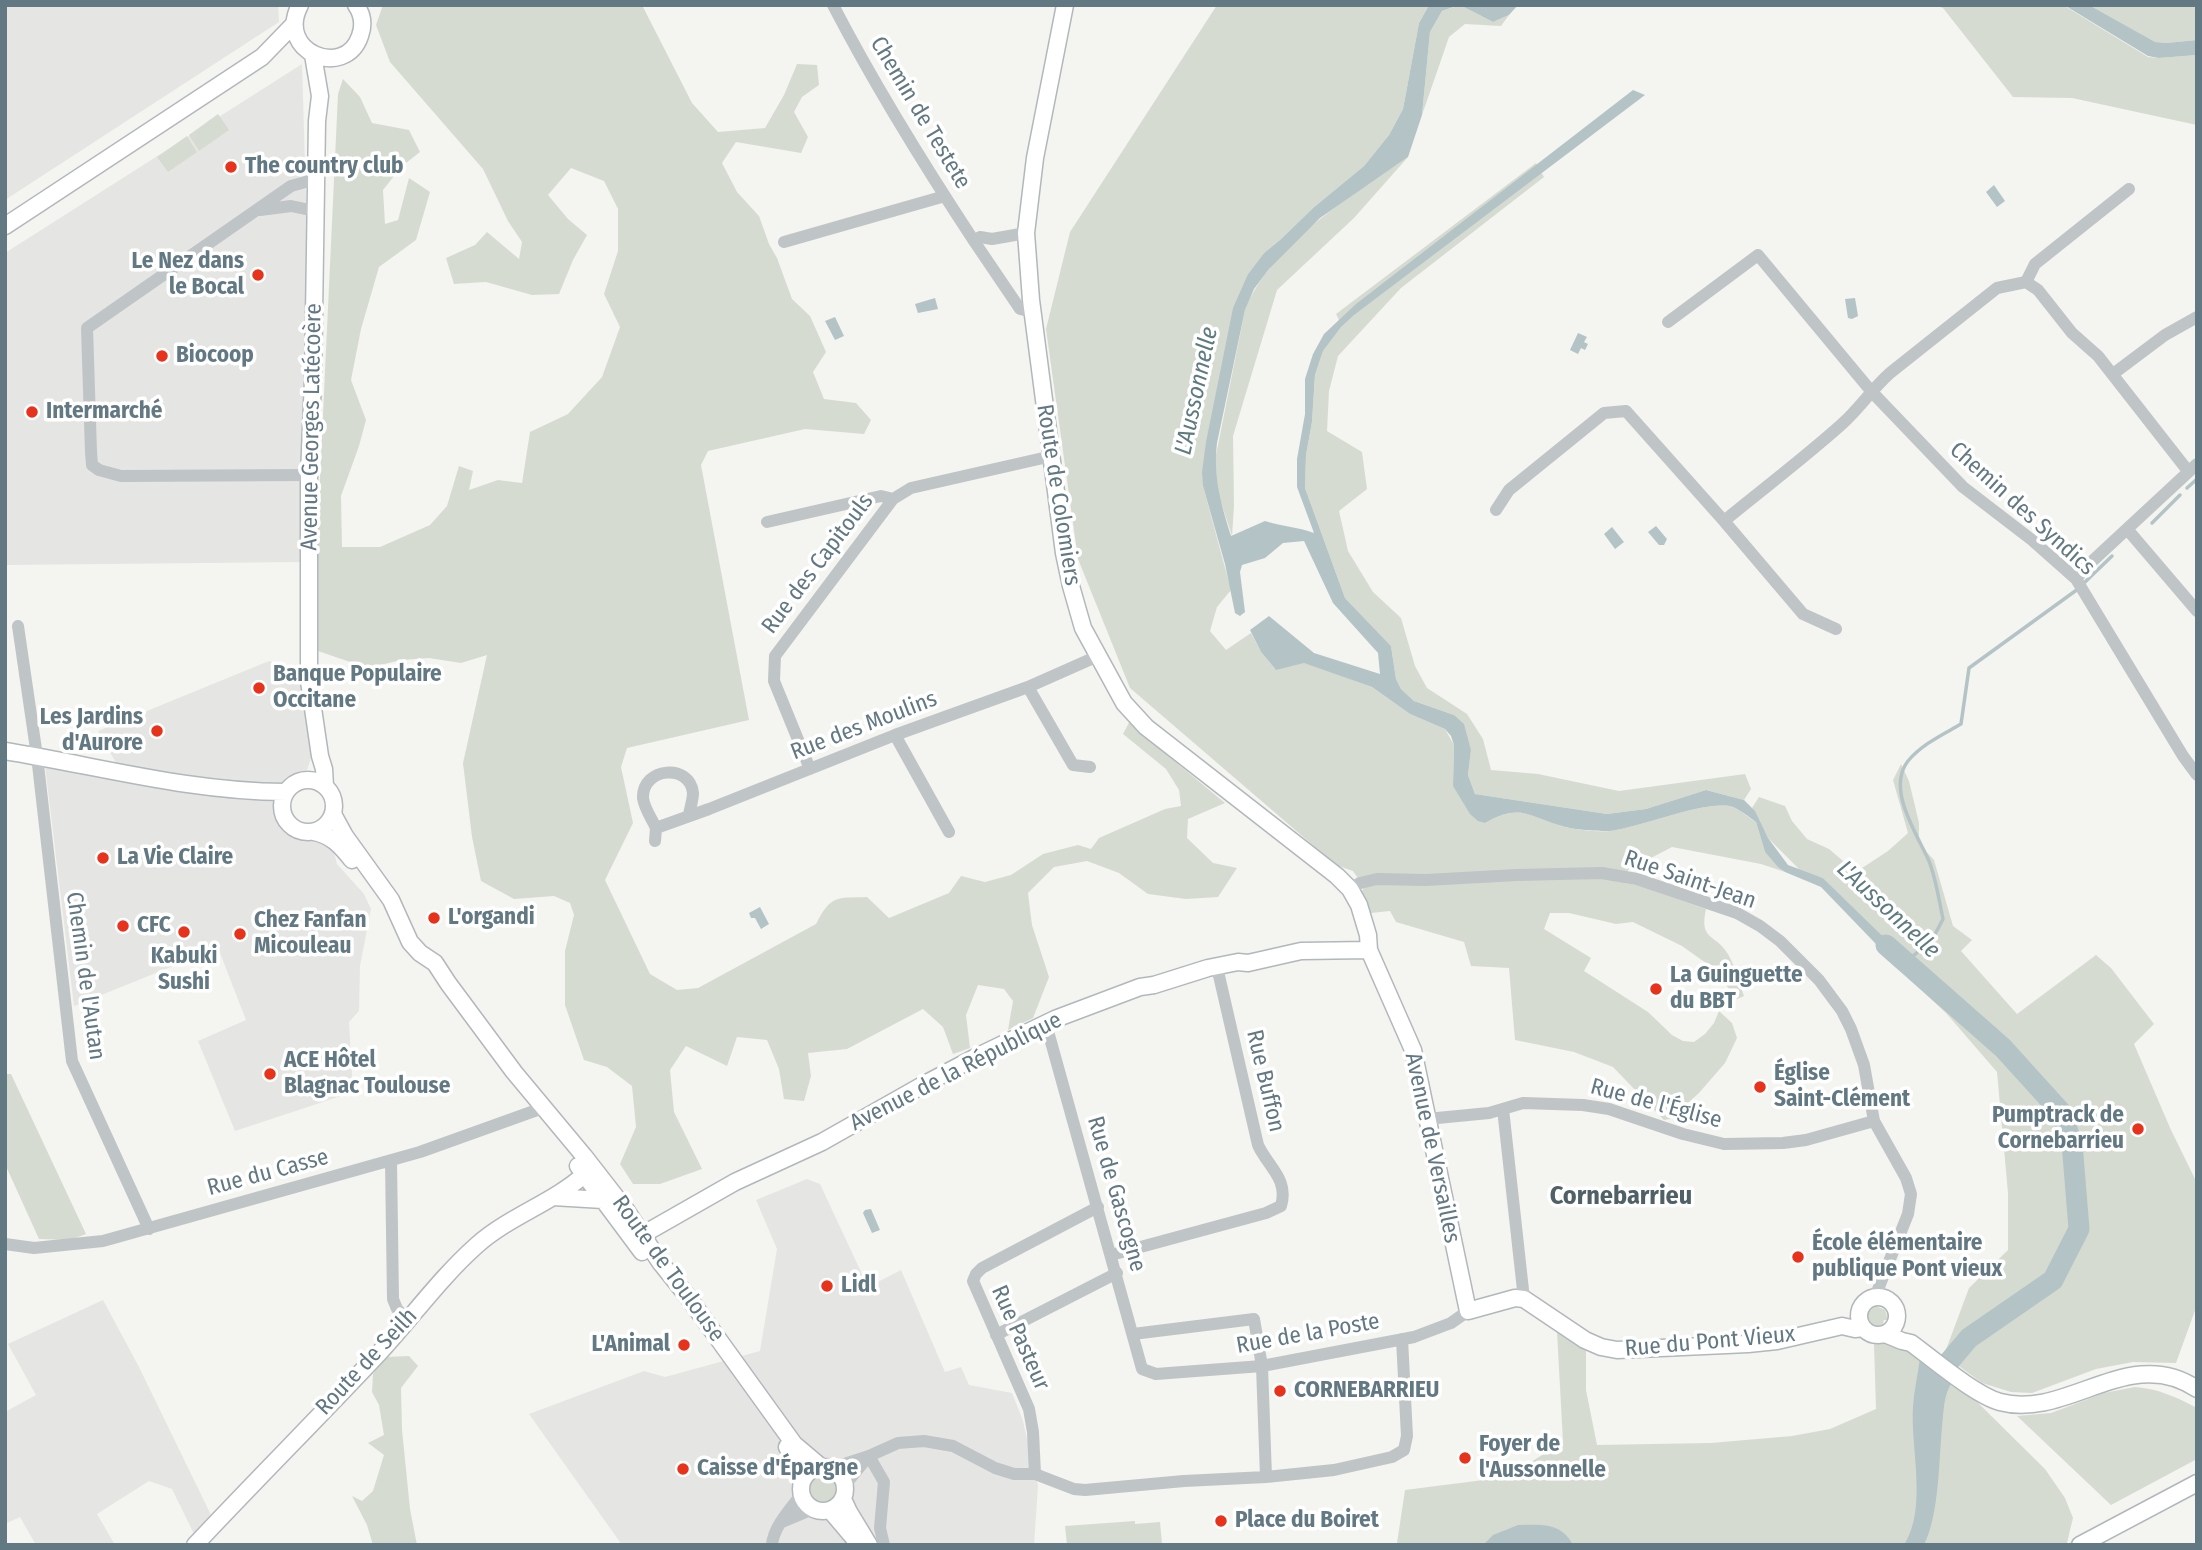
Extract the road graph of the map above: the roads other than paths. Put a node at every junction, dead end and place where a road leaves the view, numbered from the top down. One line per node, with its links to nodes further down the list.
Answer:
1 (300, 5): 5 (street)
2 (833, 5): 12 (street, Chemin de Testete)
3 (1065, 5): 16 (street, Route de Colomiers)
4 (362, 9): 8 (street)
5 (294, 24): 6 (street, Avenue Georges Latécoère); 7 (street)
6 (310, 53): 7 (street); 8 (street); 9 (street, Avenue Georges Latécoère)
7 (262, 57): 15 (street)
8 (336, 58): 9 (street, Avenue Georges Latécoère)
9 (320, 96): 10 (street, Avenue Georges Latécoère)
10 (316, 179): 13 (street); 14 (street, Avenue Georges Latécoère)
11 (2129, 189): 19 (street)
12 (944, 196): 17 (street, Chemin de Testete); 18 (street)
13 (256, 210): 14 (street); 27 (street)
14 (315, 211): 27 (street, Avenue Georges Latécoère)
15 (5, 226)
16 (1026, 233): 17 (street); 20 (street, Route de Colomiers)
17 (974, 241): 20 (street, Chemin de Testete)
18 (785, 242)
19 (2026, 282): 23 (street); 24 (street)
20 (1033, 312): 25 (street, Route de Colomiers)
21 (2197, 317): 23 (street)
22 (1668, 322): 24 (street, Chemin des Syndics)
23 (2113, 374): 26 (street)
24 (1871, 391): 30 (street); 33 (street, Chemin des Syndics)
25 (1052, 456): 28 (street, Rue des Capitouls); 37 (street, Route de Colomiers)
26 (2192, 467): 32 (street)
27 (309, 475): 42 (street, Avenue Georges Latécoère)
28 (893, 499): 31 (street); 44 (street, Rue des Capitouls)
29 (1496, 510): 30 (street)
30 (1724, 521): 36 (street)
31 (767, 522)
32 (2127, 529): 33 (street); 34 (street)
33 (2079, 584): 45 (street, Chemin des Syndics)
34 (2197, 611)
35 (18, 626): 41 (street, Chemin de l'Autan)
36 (1836, 629)
37 (1098, 656): 38 (street, Rue des Moulins); 55 (street, Route de Colomiers)
38 (1028, 687): 39 (street, Rue des Moulins); 43 (street)
39 (895, 736): 44 (street, Rue des Moulins); 54 (street)
40 (5, 751): 41 (street)
41 (37, 756): 47 (street); 72 (street, Chemin de l'Autan)
42 (320, 756): 46 (street); 48 (street, Avenue Georges Latécoère)
43 (1090, 767)
44 (810, 769): 52 (street, Rue des Moulins)
45 (2197, 775)
46 (303, 780): 48 (street); 49 (street)
47 (181, 783): 49 (street); 50 (street)
48 (325, 786): 51 (street)
49 (285, 792): 50 (street)
50 (282, 811): 53 (street)
51 (333, 814): 53 (street); 58 (street, Route de Toulouse)
52 (689, 815): 52 (street, Rue des Moulins)
53 (314, 832): 58 (street, Route de Toulouse)
54 (949, 832)
55 (1350, 889): 56 (street, Route de Colomiers); 64 (street, Rue Saint-Jean)
56 (1369, 950): 57 (street, Avenue de la République); 63 (street, Avenue de Versailles)
57 (1217, 967): 59 (street, Avenue de la République); 75 (street, Rue Buffon)
58 (448, 982): 60 (street, Route de Toulouse)
59 (1046, 1024): 69 (street, Rue de Gascogne); 71 (street, Avenue de la République)
60 (514, 1072): 62 (street, Route de Toulouse); 68 (street, Route de Toulouse)
61 (1503, 1109): 63 (street, Rue de l'Église); 64 (street, Rue de l'Église); 78 (street)
62 (537, 1110): 65 (street, Rue du Casse); 66 (street, Route de Toulouse)
63 (1427, 1119): 79 (street, Avenue de Versailles)
64 (1874, 1121): 77 (street, Rue Saint-Jean)
65 (391, 1161): 72 (street, Rue du Casse); 81 (street)
66 (584, 1175): 67 (street, Route de Seilh); 68 (street, Route de Toulouse)
67 (553, 1197): 68 (street); 81 (street, Route de Seilh)
68 (609, 1198): 70 (street, Route de Toulouse); 73 (street); 96 (street, Route de Toulouse)
69 (1098, 1207): 75 (street, Rue de Gascogne); 85 (street, Rue Pasteur)
70 (626, 1210): 71 (street, Avenue de la République); 73 (street, Route de Toulouse)
71 (680, 1212): 73 (street, Avenue de la République)
72 (149, 1229): 74 (street, Rue du Casse)
73 (642, 1235): 94 (street, Route de Toulouse)
74 (5, 1244)
75 (1111, 1255): 76 (street, Rue de Gascogne)
76 (1117, 1273): 83 (street, Rue de Gascogne); 85 (street)
77 (1875, 1297): 80 (street); 82 (street)
78 (1524, 1299): 79 (street); 82 (street, Rue du Pont Vieux)
79 (1468, 1311): 86 (street, Rue de la Poste)
80 (1897, 1318): 84 (street); 87 (street)
81 (408, 1320): 104 (street, Route de Seilh)
82 (1861, 1320): 84 (street)
83 (1132, 1334): 88 (street); 89 (street, Rue de Gascogne)
84 (1885, 1334): 87 (street)
85 (996, 1335): 95 (street, Rue Pasteur)
86 (1402, 1339): 88 (street, Rue de la Poste); 97 (street)
87 (1911, 1343): 90 (street)
88 (1262, 1366): 89 (street, Rue de la Poste); 97 (street)
89 (1148, 1373)
90 (2155, 1375): 91 (street); 92 (street)
91 (2197, 1389)
92 (2197, 1399)
93 (869, 1456): 94 (street); 95 (street); 99 (street); 108 (street)
94 (826, 1467): 96 (street); 99 (street)
95 (1035, 1474): 97 (street)
96 (804, 1476): 100 (street)
97 (1266, 1477)
98 (2197, 1483): 109 (street)
99 (844, 1492): 102 (street); 107 (street)
100 (801, 1495): 101 (street); 103 (street)
101 (813, 1509): 102 (street); 103 (street)
102 (830, 1510): 106 (street)
103 (782, 1522): 105 (street)
104 (195, 1545)
105 (772, 1545)
106 (859, 1545)
107 (869, 1545)
108 (884, 1545)
109 (2080, 1545)

